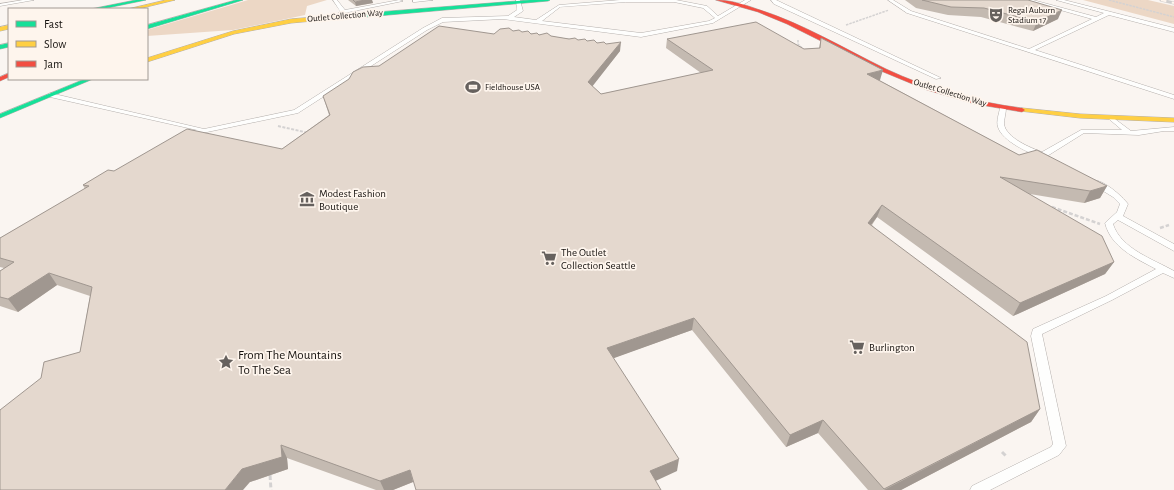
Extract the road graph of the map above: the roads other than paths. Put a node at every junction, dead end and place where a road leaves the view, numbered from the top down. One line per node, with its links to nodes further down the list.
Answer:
1 (32, 0): 17 (lane)
2 (144, 0): 19 (main road); 20 (main road)
3 (241, 0): 32 (main road)
4 (335, 0): 25 (lane)
5 (400, 0): 22 (lane); 25 (lane)
6 (431, 0): 14 (lane)
7 (548, 0): 15 (main road, Outlet Collection Way)
8 (718, 0): 18 (main road, Outlet Collection Way)
9 (749, 0): 18 (lane)
10 (773, 0): 26 (lane)
11 (890, 0): 36 (lane)
12 (1027, 0): 29 (lane)
13 (1058, 0): 24 (lane)
14 (415, 1)
15 (518, 1): 22 (main road, Outlet Collection Way); 27 (lane)
16 (176, 2): 21 (main road); 23 (main road)
17 (0, 5)
18 (741, 5): 28 (lane); 31 (main road, Outlet Collection Way)
19 (100, 8)
20 (104, 8)
21 (137, 8)
22 (404, 11): 25 (main road, Outlet Collection Way)
23 (148, 12)
24 (1109, 13): 29 (lane); 33 (lane)
25 (341, 14): 37 (main road, Outlet Collection Way)
26 (806, 16): 31 (lane); 34 (lane)
27 (510, 18): 30 (lane); 47 (lane)
28 (718, 18): 30 (lane); 30 (lane)
29 (1097, 19): 36 (lane)
30 (538, 21)
31 (788, 21): 35 (main road, Outlet Collection Way)
32 (148, 27)
33 (1174, 30)
34 (865, 44): 35 (lane); 39 (lane)
35 (848, 51): 39 (main road, Outlet Collection Way)
36 (1030, 51): 41 (lane)
37 (148, 60)
38 (88, 80): 40 (main road)
39 (921, 86): 42 (main road, Outlet Collection Way)
40 (50, 95): 43 (main road); 47 (lane)
41 (1174, 97)
42 (1003, 108): 44 (main road, Outlet Collection Way); 48 (lane)
43 (0, 116)
44 (1111, 118): 45 (main road, Outlet Collection Way); 48 (lane)
45 (1174, 120)
46 (1174, 129): 48 (lane)
47 (206, 130): 49 (lane)
48 (1128, 132)
49 (180, 136)
50 (1086, 177): 51 (lane)
51 (1117, 216): 52 (lane); 53 (lane)
52 (1174, 248)
53 (1164, 269): 54 (lane); 55 (lane)
54 (1174, 275)
55 (977, 490)

